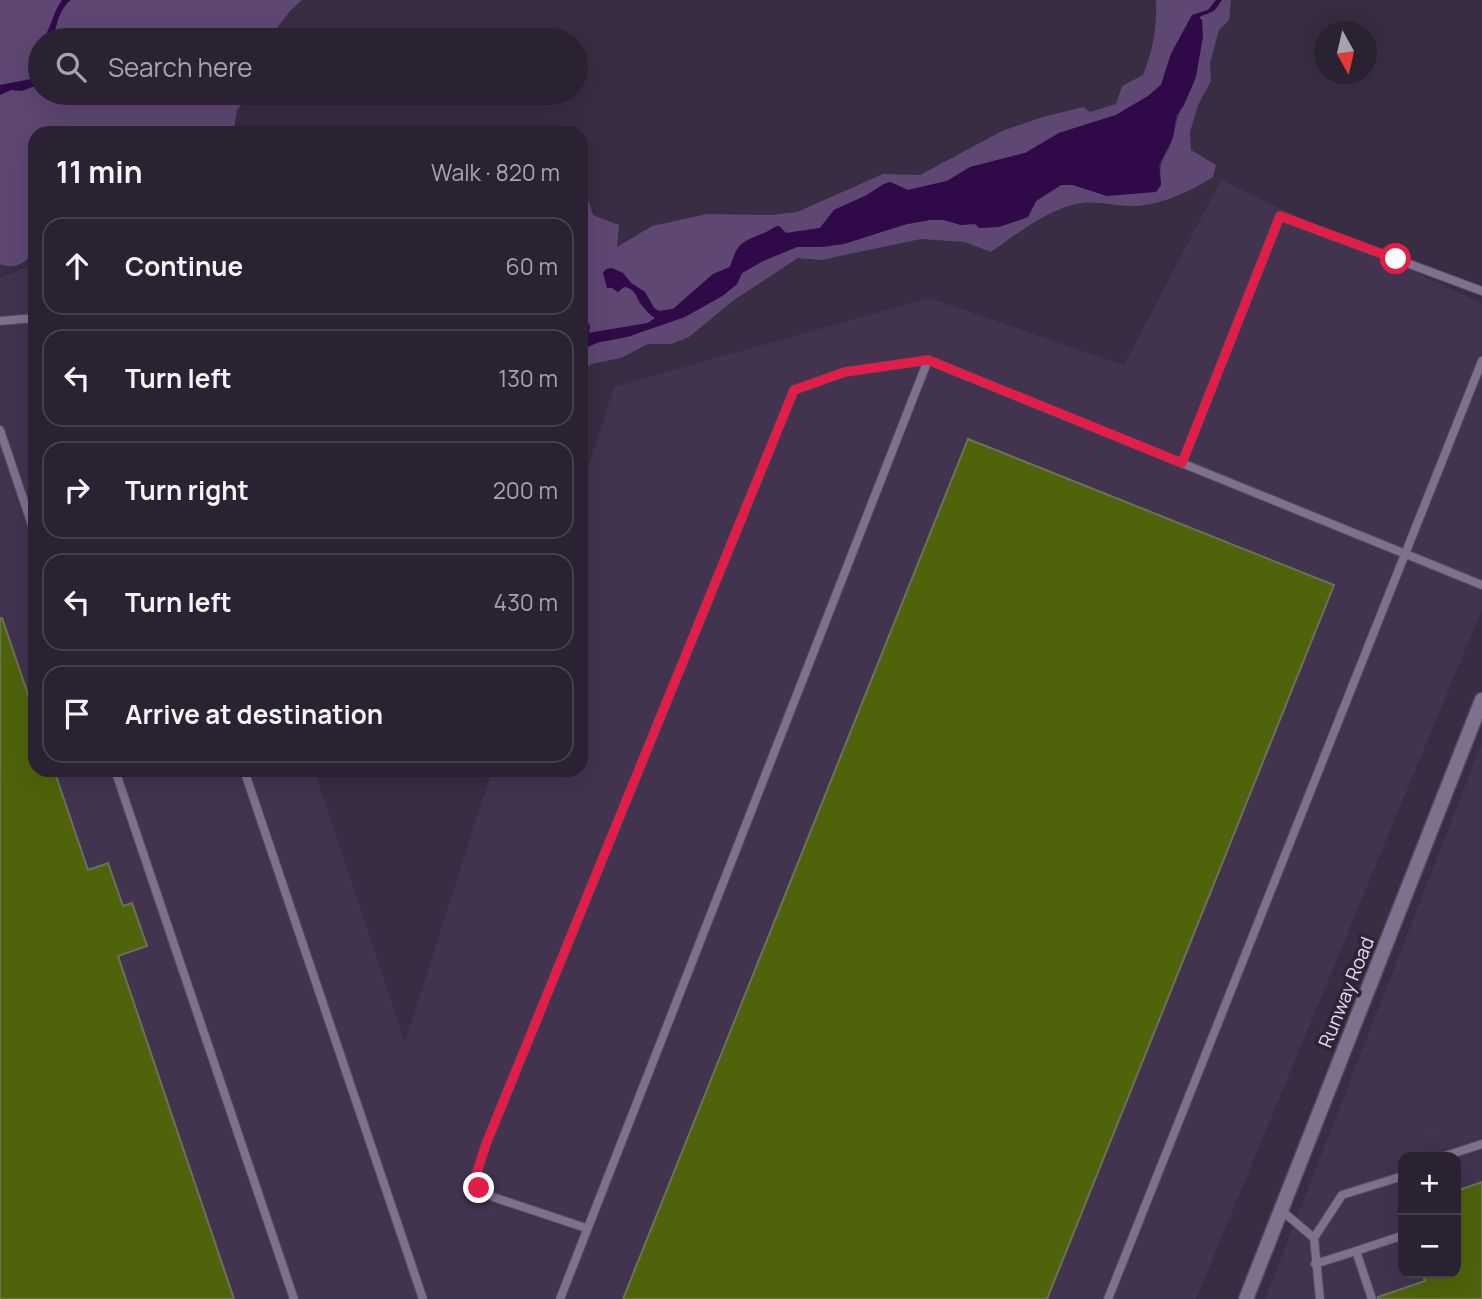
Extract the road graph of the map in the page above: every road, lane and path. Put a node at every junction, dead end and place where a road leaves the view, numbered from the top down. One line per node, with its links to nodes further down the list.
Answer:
1 (1482, 291): 7 (lane)
2 (28, 319): 3 (lane)
3 (0, 321)
4 (928, 360): 7 (lane); 18 (lane); 18 (lane)
5 (1482, 361): 9 (lane)
6 (0, 430): 8 (lane)
7 (1182, 463): 9 (lane)
8 (28, 513)
9 (1406, 554): 10 (lane); 26 (lane)
10 (1482, 585)
11 (1482, 700): 17 (street, Runway Road)
12 (117, 777): 23 (lane)
13 (246, 777): 24 (lane)
14 (1482, 1144): 15 (lane)
15 (1457, 1152)
16 (1398, 1178): 20 (lane)
17 (1281, 1210): 20 (lane); 27 (street, Runway Road)
18 (586, 1228): 25 (lane)
19 (1398, 1237): 21 (lane)
20 (1314, 1238): 22 (lane)
21 (1356, 1251): 22 (lane); 29 (lane)
22 (1315, 1264): 28 (lane)
23 (295, 1299)
24 (423, 1299)
25 (560, 1299)
26 (1108, 1299)
27 (1246, 1299)
28 (1320, 1299)
29 (1372, 1299)

